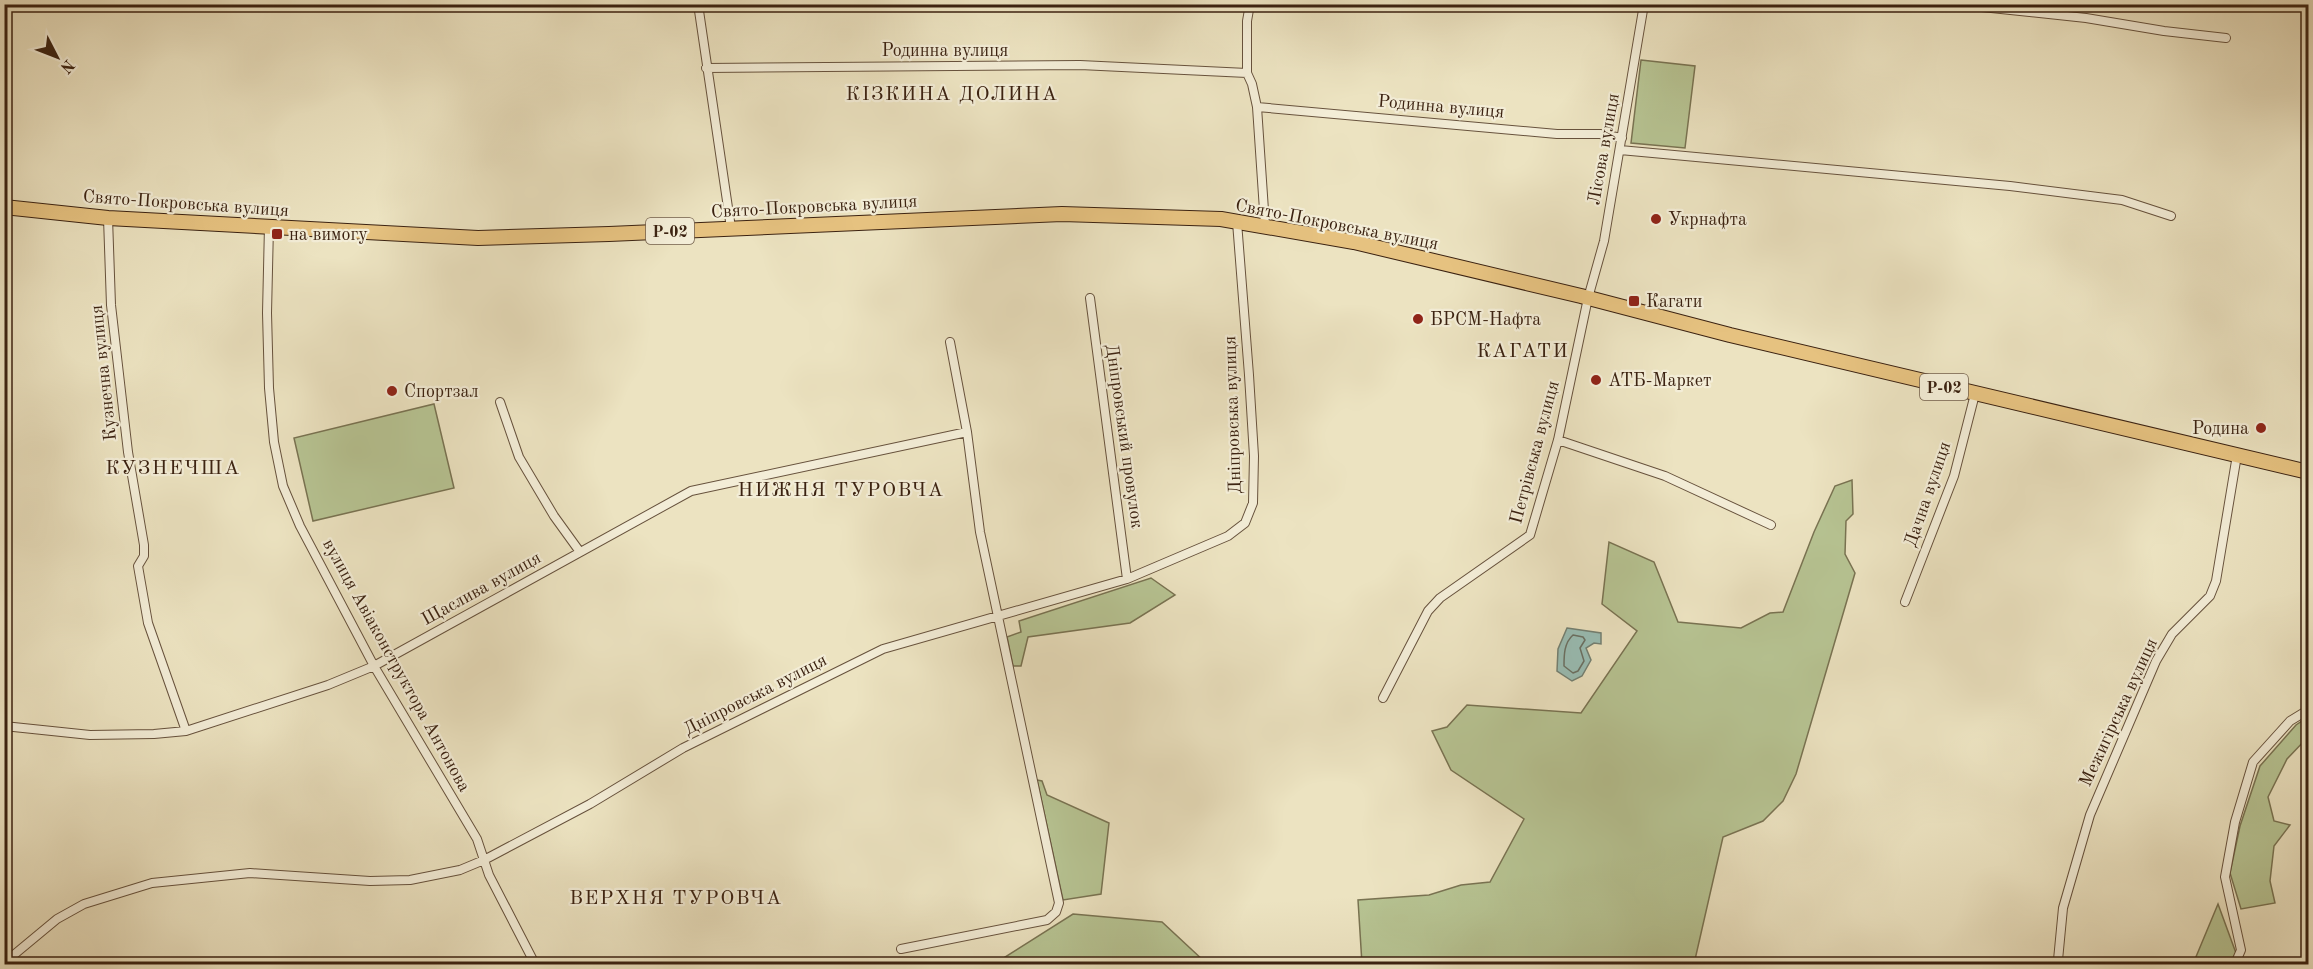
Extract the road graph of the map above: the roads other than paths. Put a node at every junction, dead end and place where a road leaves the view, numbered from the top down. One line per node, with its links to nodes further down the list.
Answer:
1 (698, 4): 6 (street)
2 (1250, 4): 7 (street)
3 (1644, 4): 9 (street, Лісова вулиця)
4 (1953, 4): 5 (street)
5 (2226, 38)
6 (706, 68): 7 (street, Родинна вулиця); 17 (street)
7 (1246, 74): 8 (street)
8 (1257, 107): 9 (street, Родинна вулиця); 15 (street)
9 (1622, 138): 10 (street, Лісова вулиця)
10 (1620, 150): 12 (street); 18 (street, Лісова вулиця)
11 (4, 207): 13 (main road, Свято-Покровська вулиця / Р-02)
12 (2171, 216)
13 (108, 218): 16 (main road, Свято-Покровська вулиця / Р-02); 36 (street, Кузнечна вулиця)
14 (1237, 222): 15 (main road, Свято-Покровська вулиця / Р-02); 17 (main road, Свято-Покровська вулиця / Р-02); 29 (street, Дніпровська вулиця)
15 (1265, 225): 18 (main road, Свято-Покровська вулиця / Р-02)
16 (269, 226): 17 (main road, Свято-Покровська вулиця / Р-02); 32 (street, вулиця Авіаконструктора Антонова)
17 (730, 228)
18 (1585, 297): 21 (main road, Р-02); 24 (street, Петрівська вулиця)
19 (1090, 298): 29 (street, Дніпровський провулок)
20 (950, 342): 23 (street)
21 (1975, 394): 25 (main road, Р-02); 30 (street, Дачна вулиця)
22 (500, 402): 28 (street)
23 (967, 432): 28 (street, Щаслива вулиця); 31 (street)
24 (1557, 440): 27 (street); 33 (street, Петрівська вулиця)
25 (2237, 455): 26 (main road, Р-02); 39 (street, Межигірська вулиця)
26 (2308, 472)
27 (1772, 525)
28 (580, 552): 32 (street, Щаслива вулиця)
29 (1127, 579): 31 (street, Дніпровська вулиця)
30 (1905, 602)
31 (998, 617): 37 (street, Дніпровська вулиця); 38 (street)
32 (374, 666): 36 (street, Щаслива вулиця); 37 (street, вулиця Авіаконструктора Антонова)
33 (1383, 698)
34 (2308, 710): 42 (street)
35 (4, 726): 36 (street, Щаслива вулиця)
36 (186, 731)
37 (484, 860): 40 (street, Дніпровська вулиця); 41 (street, вулиця Авіаконструктора Антонова)
38 (901, 949)
39 (2058, 960)
40 (4, 963)
41 (535, 964)
42 (2235, 964)

